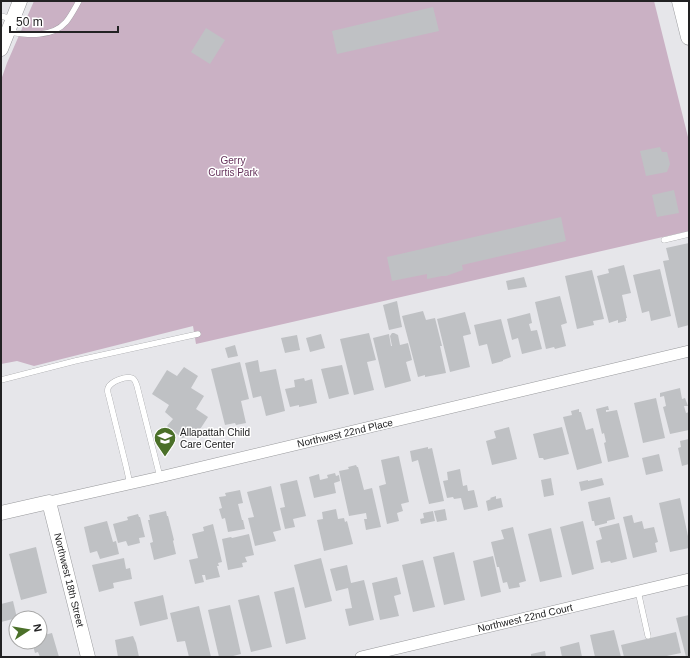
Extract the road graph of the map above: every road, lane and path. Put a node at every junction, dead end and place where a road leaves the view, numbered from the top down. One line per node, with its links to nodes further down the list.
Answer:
1 (20, 1): 4 (street)
2 (79, 1): 4 (lane)
3 (681, 1): 5 (main road)
4 (7, 22): 6 (street)
5 (689, 37)
6 (1, 49)
7 (689, 234): 8 (lane)
8 (664, 240)
9 (198, 334): 11 (lane)
10 (689, 351): 12 (street, Northwest 22nd Place)
11 (1, 380)
12 (160, 477): 13 (street, Northwest 22nd Place); 13 (lane)
13 (130, 484): 14 (street, Northwest 22nd Place)
14 (49, 502): 15 (street, Northwest 22nd Place); 19 (street, Northwest 18th Street)
15 (1, 514)
16 (689, 579): 17 (street, Northwest 22nd Court)
17 (638, 591): 18 (lane); 20 (street, Northwest 22nd Court)
18 (648, 636)
19 (88, 657)
20 (361, 657)

